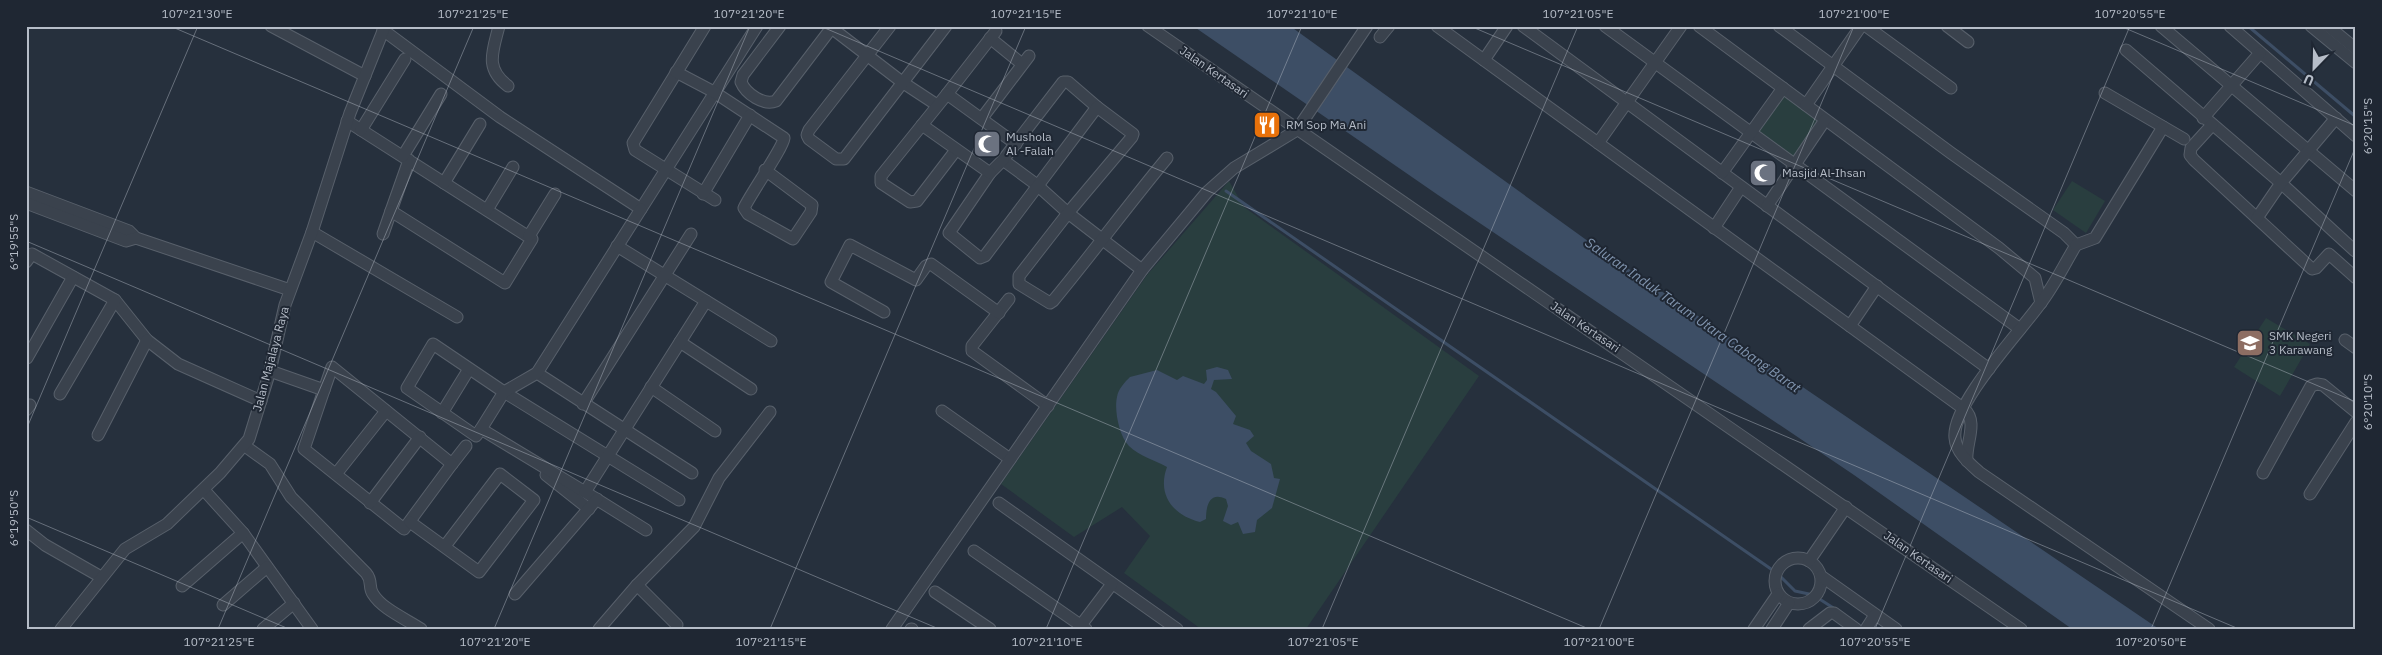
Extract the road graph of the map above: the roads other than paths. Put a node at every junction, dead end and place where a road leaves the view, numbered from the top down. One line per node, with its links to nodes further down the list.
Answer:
1 (271, 26): 39 (street)
2 (499, 26): 41 (street)
3 (705, 26): 38 (street)
4 (757, 26): 45 (street)
5 (780, 26): 25 (street)
6 (890, 26): 32 (street)
7 (946, 26): 40 (street)
8 (1148, 26): 63 (street, Jalan Kertasari)
9 (1367, 26): 63 (street)
10 (1389, 26): 27 (street)
11 (1437, 26): 34 (street)
12 (1507, 26): 34 (street)
13 (1523, 26): 49 (street)
14 (1605, 26): 35 (street)
15 (1681, 26): 35 (street)
16 (1699, 26): 43 (street)
17 (1779, 26): 37 (street)
18 (1861, 26): 37 (street)
19 (1866, 26): 44 (street)
20 (1947, 26): 28 (street)
21 (2161, 26): 42 (street)
22 (2230, 26): 31 (street)
23 (2311, 26): 36 (street)
24 (2328, 26): 29 (street)
25 (831, 27): 32 (street)
26 (384, 28): 39 (street, Jalan Majalaya Raya); 91 (street)
27 (1380, 37)
28 (1968, 42)
29 (2356, 49)
30 (2126, 50): 58 (street)
31 (2260, 53): 42 (street); 55 (street)
32 (866, 55): 40 (street); 40 (street)
33 (405, 59): 62 (street)
34 (1484, 60): 67 (street)
35 (1654, 62): 49 (street); 64 (street)
36 (2356, 63)
37 (1832, 66): 51 (street); 103 (street)
38 (676, 72): 45 (street); 76 (street)
39 (365, 76): 57 (street, Jalan Majalaya Raya)
40 (902, 82): 50 (street)
41 (508, 86)
42 (2232, 86): 58 (street); 70 (street)
43 (1783, 88): 51 (street); 64 (street)
44 (1951, 88)
45 (714, 92): 53 (street); 76 (street)
46 (2105, 93): 61 (street)
47 (441, 94): 71 (street)
48 (947, 94): 50 (street); 54 (street); 54 (street)
49 (1626, 102): 67 (street); 79 (street)
50 (937, 105): 60 (street)
51 (1806, 105): 56 (street)
52 (1097, 107): 68 (street); 82 (street); 94 (street)
53 (750, 115): 77 (street); 87 (street)
54 (982, 118): 68 (street)
55 (2336, 118): 65 (street); 70 (street)
56 (1825, 120): 74 (street); 117 (street)
57 (348, 121): 62 (street); 97 (street, Jalan Majalaya Raya)
58 (2208, 121): 81 (street); 95 (street)
59 (480, 124): 80 (street)
60 (922, 125): 69 (street); 69 (street)
61 (2164, 127): 66 (street); 103 (street)
62 (361, 130): 71 (street)
63 (1297, 130): 108 (street); 169 (street, Jalan Kertasari)
64 (1751, 133): 74 (street); 79 (street)
65 (2356, 136)
66 (2184, 139)
67 (1598, 143): 96 (street)
68 (1016, 144): 73 (street)
69 (956, 150): 78 (street)
70 (2308, 150): 81 (street); 84 (street)
71 (406, 158): 80 (street); 93 (street)
72 (1167, 158): 102 (street)
73 (1003, 160): 78 (street); 82 (street)
74 (1795, 165): 90 (street); 122 (street)
75 (513, 167): 92 (street)
76 (666, 170): 87 (street); 91 (street)
77 (765, 170): 77 (street)
78 (990, 173): 82 (street)
79 (1722, 173): 83 (street)
80 (444, 182): 92 (street)
81 (2281, 183): 95 (street); 105 (street)
82 (1037, 185): 94 (street)
83 (1741, 187): 90 (street); 96 (street)
84 (2356, 191)
85 (26, 192): 101 (street)
86 (555, 194): 100 (street)
87 (703, 194): 88 (street)
88 (715, 200)
89 (26, 203): 101 (street)
90 (1767, 206): 112 (street)
91 (641, 209): 104 (street)
92 (487, 210): 100 (street)
93 (391, 211): 98 (street); 100 (street)
94 (1068, 213): 102 (street); 102 (street)
95 (2257, 218): 107 (street)
96 (1714, 228): 121 (street)
97 (312, 232): 113 (street, Jalan Majalaya Raya); 120 (street)
98 (383, 234)
99 (691, 234): 109 (street)
100 (529, 236)
101 (136, 238): 113 (street)
102 (1104, 240): 108 (street)
103 (2076, 245): 117 (street)
104 (618, 246): 109 (street); 132 (street)
105 (2356, 251): 107 (street)
106 (26, 262): 110 (street)
107 (2342, 266): 111 (street)
108 (1142, 270): 140 (street)
109 (664, 276): 116 (street); 139 (street)
110 (73, 277): 115 (street); 128 (street)
111 (2356, 278)
112 (1877, 286): 121 (street); 130 (street)
113 (290, 290): 131 (street, Jalan Majalaya Raya)
114 (1009, 299): 119 (street)
115 (114, 300): 123 (street); 137 (street)
116 (706, 301): 125 (street); 126 (street)
117 (2041, 304): 122 (street)
118 (884, 312): 119 (street)
119 (999, 313): 140 (street)
120 (457, 317)
121 (1850, 326): 141 (street)
122 (2020, 329): 130 (street)
123 (147, 340): 138 (street); 151 (street)
124 (2345, 340): 127 (street)
125 (680, 342): 133 (street); 134 (street)
126 (771, 342)
127 (2356, 348)
128 (28, 358)
129 (469, 369): 136 (street); 146 (street); 146 (street)
130 (1989, 369): 141 (street)
131 (270, 371): 135 (street); 138 (street, Jalan Majalaya Raya)
132 (537, 373): 136 (street); 139 (street)
133 (650, 387): 149 (street); 150 (street)
134 (750, 389)
135 (324, 390): 142 (street); 161 (street)
136 (504, 392): 148 (street); 156 (street)
137 (60, 394)
138 (261, 401): 153 (street, Jalan Majalaya Raya)
139 (583, 404): 149 (street)
140 (1048, 406): 157 (street)
141 (1964, 408): 208 (street)
142 (386, 411): 152 (street); 161 (street)
143 (942, 411): 157 (street)
144 (770, 412): 182 (street)
145 (2356, 412): 160 (street)
146 (442, 413): 148 (street)
147 (2356, 422): 164 (street)
148 (480, 429): 155 (street)
149 (624, 429): 156 (street); 159 (street)
150 (715, 431)
151 (98, 435)
152 (420, 437): 158 (street); 167 (street)
153 (245, 446): 162 (street, Jalan Majalaya Raya); 196 (street)
154 (466, 446): 158 (street)
155 (512, 447): 163 (street); 170 (street)
156 (609, 456): 163 (street); 166 (street)
157 (1010, 459): 198 (street)
158 (452, 464): 171 (street)
159 (692, 473)
160 (2263, 473)
161 (336, 474): 167 (street)
162 (204, 490): 174 (street); 180 (street, Jalan Majalaya Raya)
163 (585, 492): 165 (street)
164 (2310, 494)
165 (597, 499): 170 (street); 173 (street)
166 (679, 500)
167 (370, 503): 171 (street)
168 (999, 503): 181 (street)
169 (1846, 507): 177 (street); 207 (street, Jalan Kertasari)
170 (588, 509): 185 (street)
171 (410, 522): 175 (street)
172 (26, 530): 180 (street)
173 (646, 530)
174 (243, 533): 178 (street); 183 (street)
175 (445, 546): 175 (street)
176 (974, 551): 192 (street)
177 (1809, 561): 179 (street); 186 (street)
178 (267, 567): 187 (street); 189 (street)
179 (1820, 576): 188 (street); 190 (street)
180 (101, 578): 193 (street, Jalan Majalaya Raya)
181 (1112, 584): 192 (street); 200 (street)
182 (638, 585): 191 (street); 197 (street)
183 (182, 586)
184 (935, 592): 199 (street)
185 (515, 594)
186 (1778, 594): 188 (street); 201 (street)
187 (294, 603): 194 (street); 195 (street)
188 (1789, 603): 202 (street)
189 (223, 605)
190 (1875, 615): 205 (street); 206 (street)
191 (677, 625)
192 (1082, 627)
193 (61, 629)
194 (263, 629)
195 (312, 629)
196 (421, 629)
197 (599, 629)
198 (892, 629)
199 (990, 629)
200 (1177, 629)
201 (1754, 629)
202 (1772, 629)
203 (1809, 629): 204 (street)
204 (1856, 629)
205 (1866, 629)
206 (1896, 629)
207 (2021, 629)
208 (2210, 629)

